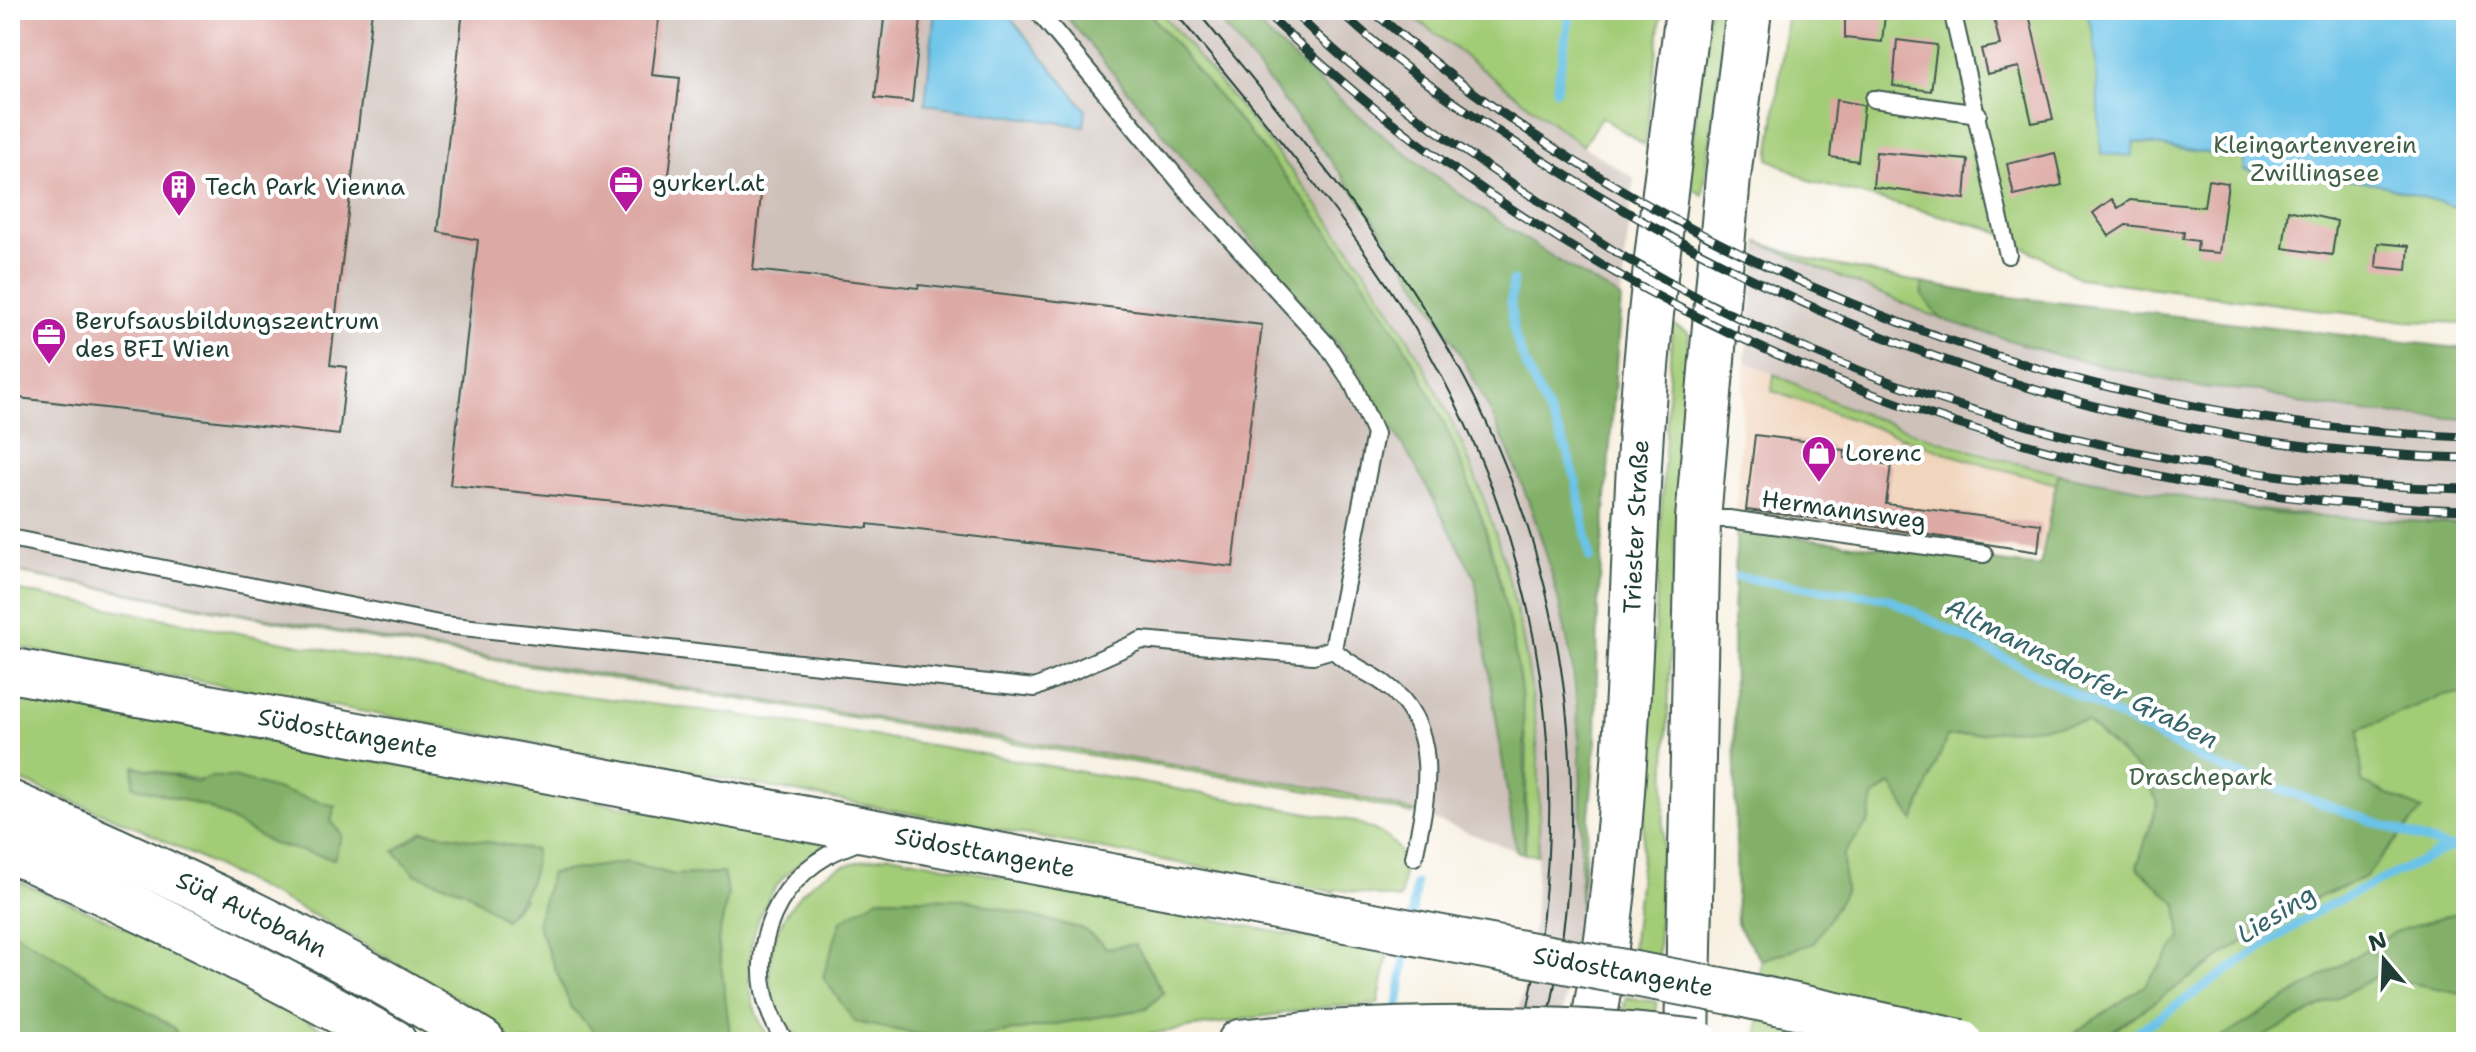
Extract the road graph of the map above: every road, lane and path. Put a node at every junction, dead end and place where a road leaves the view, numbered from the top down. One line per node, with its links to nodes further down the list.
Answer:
1 (1037, 10): 11 (lane)
2 (1688, 10): 21 (main road, Triester Straße)
3 (1749, 10): 8 (main road)
4 (1952, 10): 6 (lane)
5 (1874, 99): 6 (lane)
6 (1978, 114): 7 (lane)
7 (2008, 255)
8 (1698, 519): 10 (lane, Hermannsweg); 22 (main road)
9 (10, 538): 11 (lane)
10 (1984, 554)
11 (1333, 649): 16 (lane)
12 (10, 670): 14 (main road, Südosttangente)
13 (10, 803): 17 (main road, Süd Autobahn)
14 (879, 833): 19 (lane); 24 (main road, Südosttangente, bridge)
15 (10, 850): 18 (main road, Süd Autobahn)
16 (1414, 857)
17 (474, 1036)
18 (394, 1042)
19 (786, 1042)
20 (1240, 1042): 23 (main road, bridge)
21 (1590, 1042)
22 (1687, 1042)
23 (1697, 1042)
24 (1960, 1042)

